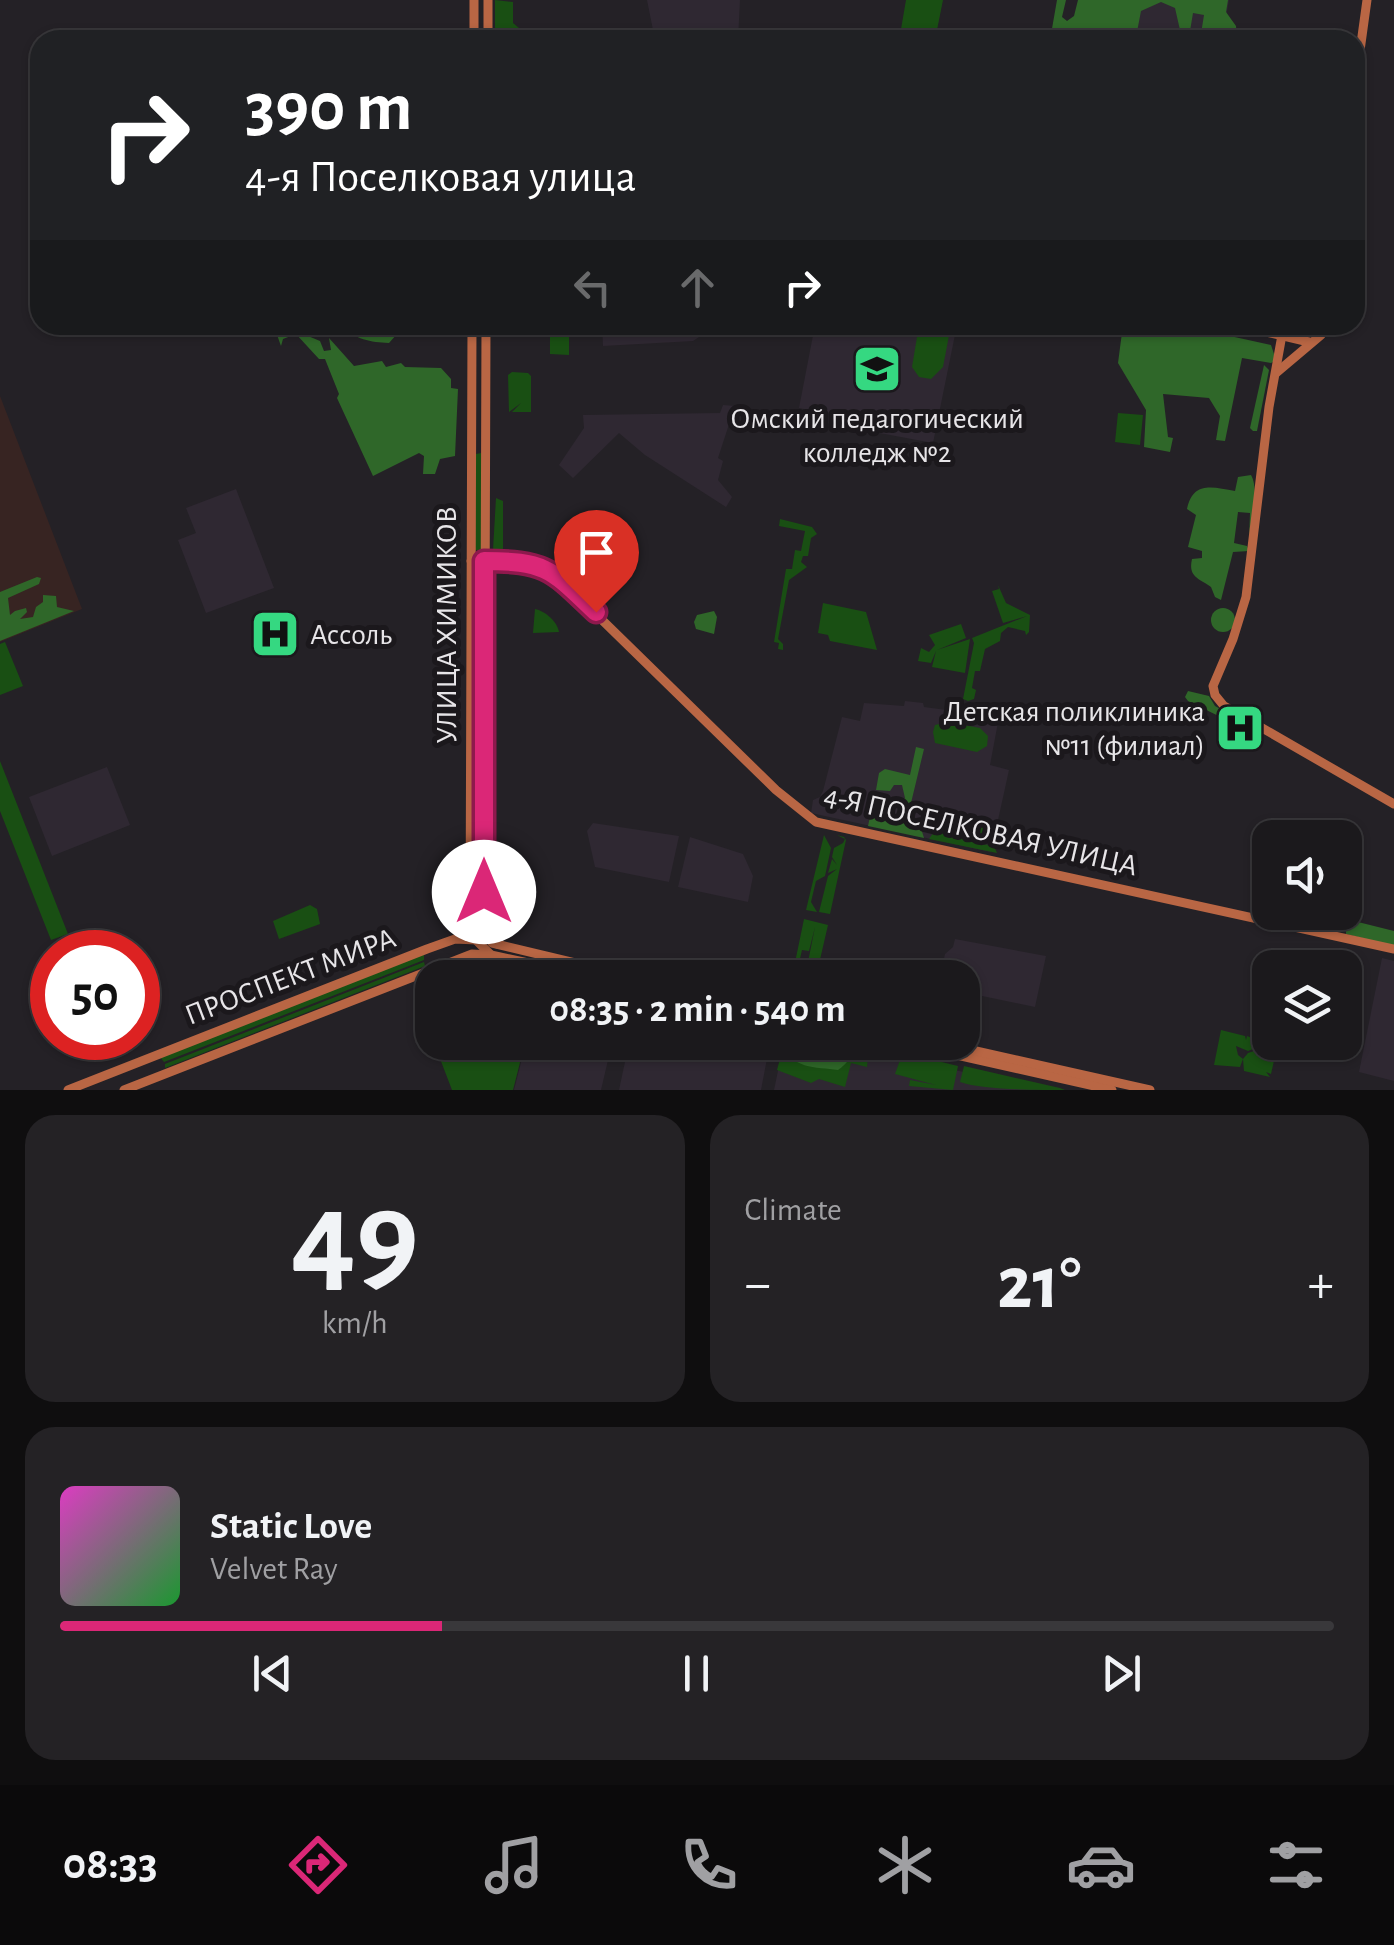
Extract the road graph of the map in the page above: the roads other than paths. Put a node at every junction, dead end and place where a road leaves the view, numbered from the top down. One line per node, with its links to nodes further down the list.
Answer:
1 (474, 0): 4 (main road)
2 (488, 0): 5 (main road)
3 (1368, 0): 6 (main road)
4 (474, 30)
5 (488, 30)
6 (1364, 30)
7 (472, 335): 14 (main road, УЛИЦА ХИМИКОВ)
8 (486, 335): 15 (main road, УЛИЦА ХИМИКОВ)
9 (1278, 335): 11 (main road)
10 (1320, 335): 12 (main road)
11 (1282, 336): 12 (main road); 13 (main road)
12 (1310, 342): 13 (main road)
13 (1276, 373): 20 (main road)
14 (472, 409): 15 (main road); 16 (main road, УЛИЦА ХИМИКОВ)
15 (486, 409): 17 (main road, УЛИЦА ХИМИКОВ)
16 (472, 561): 17 (main road, 4-Я ПОСЕЛКОВАЯ УЛИЦА); 18 (main road, УЛИЦА ХИМИКОВ)
17 (484, 561): 19 (main road, УЛИЦА ХИМИКОВ); 26 (main road, 4-Я ПОСЕЛКОВАЯ УЛИЦА)
18 (470, 638): 19 (main road); 22 (main road, УЛИЦА ХИМИКОВ)
19 (484, 638): 21 (main road, УЛИЦА ХИМИКОВ)
20 (1394, 804)
21 (484, 924): 24 (main road, ПРОСПЕКТ МИРА); 25 (main road)
22 (470, 926): 23 (main road); 24 (main road, УЛИЦА ХИМИКОВ)
23 (455, 940): 24 (main road, ПРОСПЕКТ МИРА); 32 (main road, ПРОСПЕКТ МИРА)
24 (476, 940): 25 (main road, ПРОСПЕКТ МИРА); 27 (main road, УЛИЦА ХИМИКОВ); 28 (main road, ПРОСПЕКТ МИРА)
25 (497, 944): 30 (main road, ПРОСПЕКТ МИРА)
26 (1394, 948)
27 (491, 955): 28 (main road, ПРОСПЕКТ МИРА); 29 (main road, ПРОСПЕКТ МИРА)
28 (462, 957): 36 (main road, ПРОСПЕКТ МИРА)
29 (514, 960)
30 (563, 960)
31 (980, 1052): 40 (main road)
32 (160, 1054)
33 (145, 1060): 37 (main road, ПРОСПЕКТ МИРА)
34 (159, 1060): 36 (main road)
35 (979, 1060): 39 (main road)
36 (162, 1075): 38 (main road, ПРОСПЕКТ МИРА)
37 (68, 1090)
38 (124, 1090)
39 (1112, 1090)
40 (1150, 1090)

